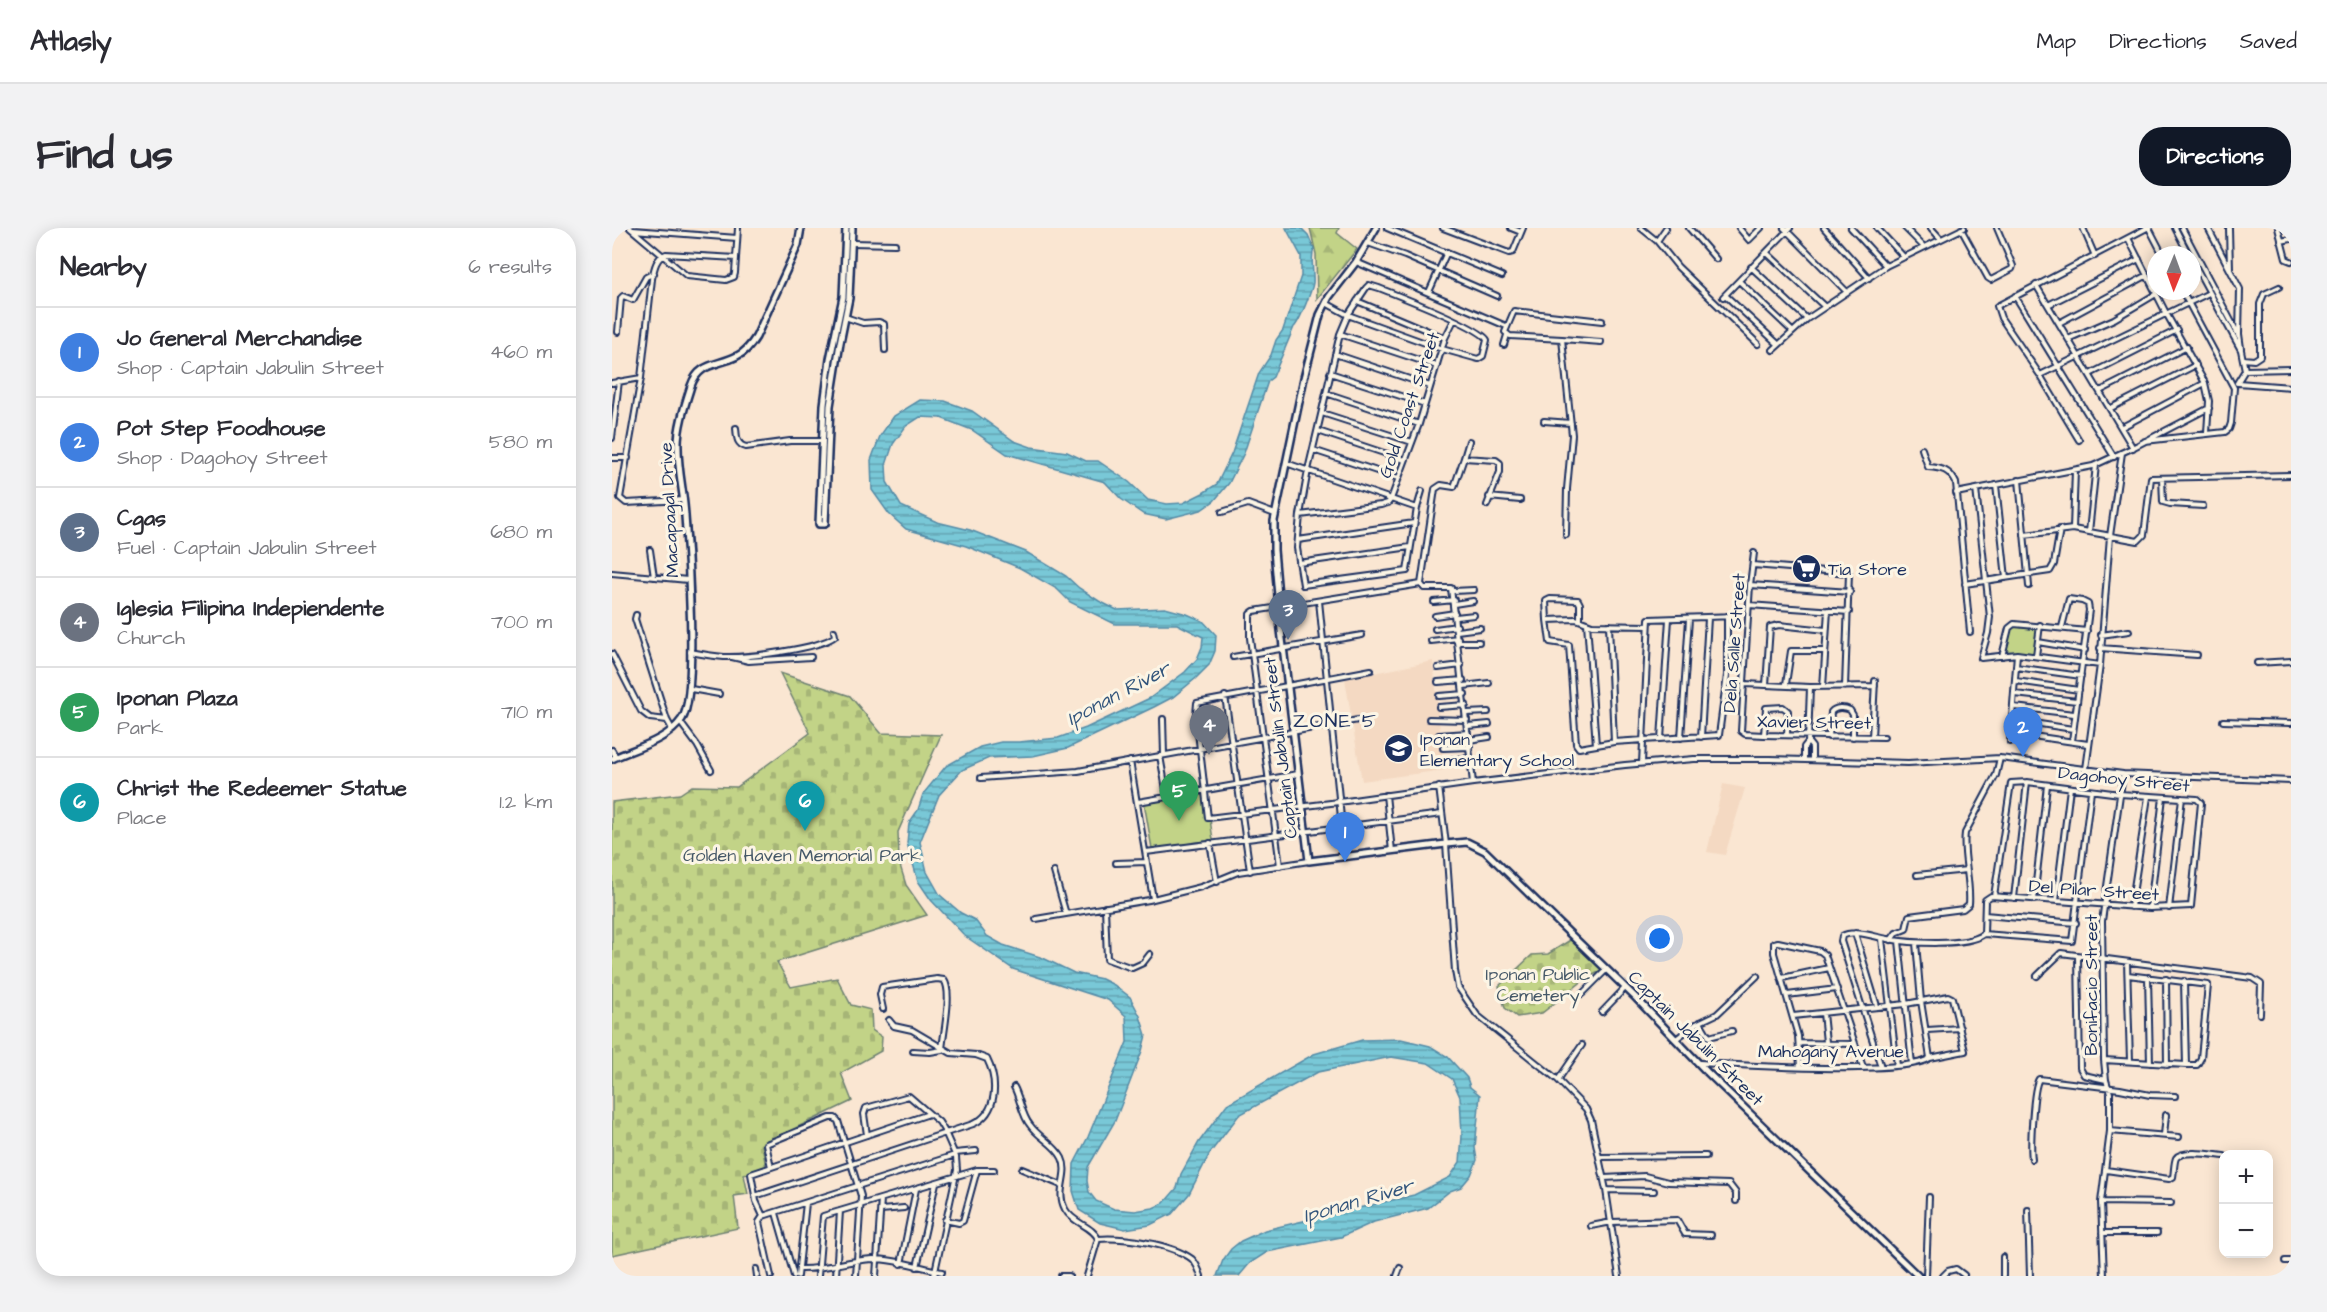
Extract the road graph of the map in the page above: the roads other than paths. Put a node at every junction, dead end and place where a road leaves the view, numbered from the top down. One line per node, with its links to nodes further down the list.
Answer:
1 (738, 228): 31 (street)
2 (801, 228): 164 (street, Macapagal Drive)
3 (846, 228): 137 (street)
4 (852, 228): 38 (street)
5 (1376, 228): 37 (street, Captain Jabulin Street)
6 (1386, 228): 43 (street)
7 (1443, 228): 30 (street)
8 (1511, 228): 30 (street)
9 (1641, 228): 35 (street)
10 (1666, 228): 35 (street)
11 (1689, 228): 50 (street)
12 (1739, 228): 13 (street)
13 (1761, 228)
14 (1824, 228): 61 (street)
15 (1851, 228): 53 (street)
16 (1877, 228): 47 (street)
17 (1905, 228): 42 (street)
18 (1931, 228): 33 (street)
19 (1961, 228): 20 (street); 33 (street)
20 (1997, 228)
21 (2083, 228): 46 (street)
22 (2148, 228): 32 (street); 40 (street)
23 (2175, 228): 41 (street)
24 (2182, 228): 90 (street)
25 (2208, 228): 56 (street)
26 (2229, 228): 56 (street)
27 (2278, 228): 36 (street)
28 (631, 229): 31 (street); 45 (street)
29 (1787, 229): 44 (street); 66 (street)
30 (1522, 230)
31 (737, 238): 48 (street)
32 (2128, 238): 46 (street); 49 (street)
33 (1941, 239): 42 (street)
34 (2291, 239): 36 (street)
35 (1657, 241): 96 (street)
36 (2281, 241): 51 (street)
37 (1367, 242): 52 (street, Captain Jabulin Street); 55 (street)
38 (852, 243): 39 (street); 80 (street)
39 (896, 244)
40 (2158, 246)
41 (2184, 246)
42 (1923, 247): 47 (street)
43 (1447, 252): 55 (street); 58 (street)
44 (1767, 253): 54 (street); 77 (street)
45 (662, 255): 48 (street); 48 (street); 57 (street)
46 (2095, 256): 63 (street)
47 (1904, 257): 53 (street)
48 (736, 258)
49 (2139, 259): 59 (street); 76 (street)
50 (1716, 260)
51 (2291, 261)
52 (1356, 262): 65 (street); 74 (street, Captain Jabulin Street)
53 (1886, 266): 61 (street)
54 (1751, 267): 62 (street); 81 (street)
55 (1439, 271): 65 (street); 68 (street)
56 (2230, 271): 90 (street)
57 (654, 273): 87 (street); 115 (street)
58 (1502, 276)
59 (2146, 276): 84 (street)
60 (2201, 277): 67 (street)
61 (1869, 278): 66 (street)
62 (1739, 281): 88 (street); 97 (street)
63 (2036, 285): 69 (street); 76 (street)
64 (2279, 287): 106 (street)
65 (1429, 292): 85 (street)
66 (1847, 292): 77 (street)
67 (2209, 293): 75 (street); 103 (street)
68 (1497, 296)
69 (2015, 296): 109 (street); 114 (street)
70 (2147, 299): 94 (street)
71 (2159, 300): 78 (street)
72 (2186, 300): 75 (street)
73 (1357, 301): 79 (street); 82 (street); 92 (street)
74 (1326, 303): 79 (street); 150 (street, Captain Jabulin Street)
75 (2188, 303): 78 (street); 120 (street)
76 (2048, 305): 84 (street)
77 (1825, 307): 81 (street)
78 (2166, 313): 86 (street); 105 (street)
79 (1348, 315): 89 (street); 100 (street)
80 (845, 318): 101 (street); 137 (street)
81 (1807, 319): 88 (street)
82 (1454, 320): 92 (street, Gold Coast Street); 100 (street)
83 (1602, 321): 85 (street)
84 (2059, 323): 94 (street)
85 (1506, 326): 91 (street)
86 (2177, 330): 99 (street); 113 (street)
87 (618, 332)
88 (1792, 332): 97 (street)
89 (1340, 334): 104 (street); 108 (street)
90 (2239, 334): 103 (street)
91 (1507, 335): 93 (street); 98 (street)
92 (1445, 338): 100 (street, Gold Coast Street)
93 (1562, 339): 95 (street); 129 (street)
94 (2068, 339): 105 (street)
95 (1602, 342)
96 (1758, 344)
97 (1778, 344): 102 (street)
98 (1504, 345)
99 (2187, 347): 107 (street); 122 (street)
100 (1442, 349): 108 (street, Gold Coast Street)
101 (885, 350)
102 (1773, 350)
103 (2241, 350): 106 (street)
104 (1335, 354): 112 (street); 119 (street)
105 (2079, 357): 109 (street); 113 (street)
106 (2243, 359): 111 (street)
107 (2197, 365): 118 (street); 125 (street)
108 (1437, 366): 119 (street, Gold Coast Street)
109 (2058, 366): 114 (street); 145 (street)
110 (2291, 369): 111 (street)
111 (2245, 370): 120 (street)
112 (1330, 373): 123 (street); 124 (street)
113 (2090, 374): 122 (street)
114 (2040, 375): 136 (street)
115 (641, 378): 116 (street); 147 (street)
116 (619, 381): 117 (street); 135 (street)
117 (612, 383)
118 (2205, 383): 126 (street); 131 (street)
119 (1430, 386): 124 (street, Gold Coast Street)
120 (2236, 386): 121 (street); 134 (street)
121 (2291, 387)
122 (2100, 391): 125 (street)
123 (1326, 393): 127 (street); 130 (street)
124 (1425, 404): 130 (street, Gold Coast Street)
125 (2111, 408): 131 (street)
126 (2209, 408): 134 (street); 139 (street)
127 (1322, 413): 133 (street); 140 (street)
128 (1544, 422): 129 (street)
129 (1571, 423): 176 (street)
130 (1419, 424): 140 (street, Gold Coast Street)
131 (2122, 427): 141 (street)
132 (736, 428): 137 (street)
133 (1318, 431): 143 (street); 149 (street)
134 (2207, 433): 139 (street)
135 (612, 438)
136 (2079, 440)
137 (822, 441)
138 (1469, 441): 148 (street)
139 (2144, 441): 141 (street)
140 (1412, 442): 149 (street, Gold Coast Street)
141 (2133, 448): 144 (street)
142 (1922, 449): 161 (street)
143 (1313, 450): 152 (street); 155 (street)
144 (2122, 453): 145 (street); 178 (street)
145 (2114, 457): 151 (street)
146 (612, 458): 147 (street)
147 (628, 458): 164 (street)
148 (1464, 458): 162 (street); 191 (street)
149 (1405, 460): 155 (street, Gold Coast Street)
150 (1286, 463): 152 (street); 170 (street, Captain Jabulin Street)
151 (2096, 465): 153 (street); 175 (street)
152 (1308, 470): 163 (street); 171 (street)
153 (2075, 470): 157 (street); 174 (street)
154 (2291, 475): 156 (street)
155 (1398, 478): 163 (street, Gold Coast Street)
156 (2162, 478): 167 (street); 178 (street)
157 (2019, 480): 158 (street); 177 (street)
158 (1996, 485): 159 (street); 188 (street)
159 (1976, 489): 161 (street); 190 (street)
160 (1422, 491): 168 (street)
161 (1956, 493): 192 (street)
162 (1489, 497): 165 (street); 166 (street)
163 (1391, 499): 168 (street); 171 (street)
164 (684, 500): 189 (street, Macapagal Drive)
165 (1520, 500)
166 (1487, 506)
167 (2203, 506)
168 (1417, 508): 172 (street)
169 (1222, 512): 170 (street)
170 (1275, 514): 203 (street, Captain Jabulin Street)
171 (1300, 515): 179 (street)
172 (1414, 523): 179 (street); 180 (street)
173 (2060, 529): 174 (street); 177 (street); 186 (street)
174 (2073, 529): 175 (street)
175 (2089, 532): 178 (street)
176 (1566, 535)
177 (2024, 535): 186 (street)
178 (2110, 536): 230 (street)
179 (1298, 540): 183 (street)
180 (1410, 547): 183 (street); 183 (street)
181 (650, 550): 187 (street)
182 (1754, 553): 184 (street, Dela Salle Street)
183 (1299, 563)
184 (1753, 565): 193 (street, Dela Salle Street); 197 (street)
185 (612, 573): 187 (street)
186 (2028, 574): 188 (street); 194 (street)
187 (654, 577): 189 (street)
188 (2006, 578): 190 (street)
189 (688, 580): 241 (street, Macapagal Drive)
190 (1986, 581): 192 (street); 246 (street)
191 (1421, 584): 196 (street); 198 (street)
192 (1965, 584): 229 (street)
193 (1750, 585): 197 (street); 202 (street, Dela Salle Street)
194 (2030, 586)
195 (1474, 590): 196 (street)
196 (1453, 591): 201 (street)
197 (1850, 592): 205 (street)
198 (1318, 601): 203 (street); 234 (street)
199 (1473, 601): 201 (street)
200 (1434, 602): 201 (street)
201 (1454, 602): 207 (street)
202 (1749, 605): 204 (street); 265 (street, Dela Salle Street)
203 (1279, 606): 238 (street, Captain Jabulin Street); 242 (street)
204 (1828, 610): 205 (street); 225 (street)
205 (1849, 612): 272 (street)
206 (636, 615): 290 (street)
207 (1455, 615): 208 (street); 209 (street); 222 (street)
208 (1474, 615)
209 (1435, 616)
210 (1727, 616): 211 (street); 212 (street); 311 (street)
211 (1735, 616)
212 (1708, 618): 215 (street); 311 (street)
213 (1580, 619): 216 (street); 216 (street); 217 (street)
214 (1669, 619): 215 (street); 220 (street); 317 (street)
215 (1689, 619): 316 (street)
216 (1547, 620): 326 (street)
217 (1587, 623): 218 (street); 326 (street)
218 (1609, 624): 220 (street); 323 (street)
219 (2040, 625): 221 (street); 236 (street); 246 (street)
220 (1648, 626): 320 (street)
221 (2062, 627): 227 (street); 227 (street)
222 (1457, 628): 223 (street); 224 (street); 232 (street)
223 (1480, 628)
224 (1435, 629)
225 (1826, 630): 240 (street); 267 (street)
226 (834, 631): 248 (street)
227 (2087, 631): 239 (street)
228 (2129, 631): 230 (street)
229 (1970, 632)
230 (2101, 634): 237 (street)
231 (1362, 635): 234 (street)
232 (1458, 640): 233 (street); 235 (street); 254 (street)
233 (1431, 641)
234 (1322, 642): 238 (street); 260 (street)
235 (1479, 642)
236 (2038, 642): 239 (street); 247 (street)
237 (2100, 648): 245 (street); 255 (street)
238 (1283, 649): 242 (street); 268 (street, Captain Jabulin Street)
239 (2085, 650): 252 (street)
240 (1825, 651): 266 (street); 271 (street)
241 (690, 652): 248 (street); 273 (street, Macapagal Drive)
242 (1252, 653): 250 (street); 275 (street)
243 (612, 654): 290 (street)
244 (2017, 654): 246 (street); 247 (street); 256 (street)
245 (2197, 655)
246 (2002, 656)
247 (2037, 656): 252 (street)
248 (732, 657): 249 (street)
249 (811, 657)
250 (1233, 657)
251 (2291, 661): 253 (street)
252 (2082, 663): 255 (street); 259 (street)
253 (2257, 663)
254 (1461, 665): 257 (street); 261 (street)
255 (2100, 665): 325 (street)
256 (2016, 667): 259 (street); 262 (street)
257 (1438, 668)
258 (1371, 670): 260 (street)
259 (2080, 676): 274 (street)
260 (1327, 679): 268 (street); 297 (street)
261 (1463, 680): 263 (street); 269 (street)
262 (2016, 681): 274 (street); 278 (street)
263 (1438, 682)
264 (1489, 683): 269 (street)
265 (1745, 684): 267 (street); 305 (street, Dela Salle Street)
266 (1786, 684): 267 (street); 270 (street)
267 (1766, 685)
268 (1288, 686): 275 (street); 302 (street, Captain Jabulin Street)
269 (1464, 686): 277 (street)
270 (1810, 687): 271 (street); 318 (street)
271 (1823, 687): 272 (street)
272 (1845, 687): 314 (street)
273 (691, 689): 276 (street); 295 (street, Macapagal Drive)
274 (2079, 690): 281 (street)
275 (1257, 691): 279 (street); 309 (street)
276 (719, 694)
277 (1465, 694): 280 (street); 282 (street)
278 (2015, 694): 281 (street); 284 (street)
279 (1225, 696): 322 (street); 327 (street)
280 (1439, 696)
281 (2077, 701): 287 (street)
282 (1466, 705): 283 (street); 286 (street)
283 (1439, 707)
284 (2014, 707): 287 (street); 293 (street)
285 (1488, 712): 286 (street)
286 (1467, 713): 292 (street)
287 (2074, 714): 301 (street)
288 (1163, 719): 331 (street)
289 (1429, 719): 292 (street)
290 (667, 720): 300 (street)
291 (1358, 720): 297 (street)
292 (1467, 720): 299 (street)
293 (2013, 720): 301 (street); 303 (street)
294 (2223, 721): 296 (street)
295 (680, 722): 300 (street, Macapagal Drive); 341 (street)
296 (2291, 723)
297 (1330, 724): 302 (street); 362 (street)
298 (1489, 724): 299 (street)
299 (1468, 726): 304 (street)
300 (672, 729): 332 (street, Macapagal Drive)
301 (2073, 729): 321 (street)
302 (1293, 731): 309 (street); 342 (street, Captain Jabulin Street)
303 (2012, 733): 321 (street); 324 (street)
304 (1468, 734): 306 (street); 319 (street)
305 (1744, 734): 307 (street, Xavier Street)
306 (1439, 735)
307 (1764, 735): 308 (street, Xavier Street); 308 (street)
308 (1787, 735): 318 (street, Xavier Street)
309 (1263, 736): 322 (street); 345 (street)
310 (1489, 736): 319 (street)
311 (1701, 737): 316 (street)
312 (1829, 737): 313 (street, Xavier Street); 313 (street); 318 (street, Xavier Street)
313 (1853, 737): 314 (street, Xavier Street)
314 (1872, 737): 315 (street, Xavier Street)
315 (1884, 737)
316 (1681, 738): 317 (street)
317 (1661, 739): 320 (street)
318 (1809, 739): 336 (street); 337 (street)
319 (1469, 740): 328 (street)
320 (1642, 740): 323 (street); 339 (street)
321 (2072, 741): 325 (street)
322 (1230, 742): 327 (street); 349 (street)
323 (1614, 742): 326 (street)
324 (2010, 742)
325 (2088, 744): 340 (street)
326 (1596, 745)
327 (1201, 747): 331 (street); 353 (street)
328 (1470, 747): 329 (street); 333 (street)
329 (1443, 748)
330 (612, 750): 332 (street)
331 (1162, 756): 338 (street); 356 (street)
332 (614, 758)
333 (1470, 758): 335 (street); 348 (street)
334 (2000, 758): 337 (street); 340 (street); 381 (street)
335 (1446, 760)
336 (1804, 760): 337 (street); 339 (street)
337 (1812, 760)
338 (1130, 761): 344 (street); 361 (street)
339 (1642, 764): 348 (street)
340 (2086, 769): 343 (street)
341 (711, 770)
342 (1298, 774): 345 (street); 363 (street, Captain Jabulin Street)
343 (2122, 774): 346 (street); 355 (street, Bonifacio Street)
344 (981, 778)
345 (1268, 780): 349 (street); 364 (street)
346 (2291, 781)
347 (2027, 782): 350 (street, Dagohoy Street); 386 (street, Dagohoy Street); 387 (street)
348 (1473, 783): 351 (street)
349 (1237, 784): 353 (street); 365 (street)
350 (2047, 785): 352 (street, Dagohoy Street); 389 (street)
351 (1439, 787): 357 (street); 366 (street)
352 (2070, 788): 354 (street, Dagohoy Street); 390 (street)
353 (1205, 789): 356 (street); 365 (street)
354 (2091, 791): 355 (street, Dagohoy Street); 391 (street)
355 (2120, 794): 358 (street, Dagohoy Street); 392 (street, Bonifacio Street)
356 (1167, 795): 361 (street)
357 (1386, 795): 362 (street); 367 (street)
358 (2148, 796): 359 (street, Dagohoy Street); 395 (street)
359 (2163, 797): 360 (street, Dagohoy Street); 396 (street)
360 (2182, 798): 393 (street, Dagohoy Street); 397 (street)
361 (1138, 802): 375 (street)
362 (1339, 802): 363 (street); 368 (street)
363 (1302, 807): 364 (street); 369 (street, Captain Jabulin Street)
364 (1272, 810): 365 (street); 370 (street)
365 (1242, 813): 371 (street)
366 (1442, 814): 367 (street); 373 (street)
367 (1388, 820): 368 (street); 374 (street)
368 (1341, 827): 369 (street); 376 (street)
369 (1306, 831): 370 (street); 377 (street, Captain Jabulin Street)
370 (1276, 835): 371 (street); 380 (street)
371 (1246, 839): 372 (street); 382 (street)
372 (1210, 843): 375 (street); 385 (street)
373 (1446, 843): 374 (street, Captain Jabulin Street); 413 (street, Captain Jabulin Street); 460 (street)
374 (1392, 851): 376 (street, Captain Jabulin Street)
375 (1146, 852): 378 (street)
376 (1345, 858): 377 (street, Captain Jabulin Street)
377 (1309, 861): 380 (street)
378 (1147, 862): 379 (street); 388 (street)
379 (1116, 863)
380 (1280, 866): 382 (street)
381 (1967, 870): 384 (street); 405 (street)
382 (1250, 871): 385 (street)
383 (1054, 872): 398 (street)
384 (1917, 875)
385 (1217, 882): 388 (street)
386 (1995, 896): 387 (street, Del Pilar Street); 399 (street)
387 (2014, 898): 389 (street, Del Pilar Street)
388 (1153, 899): 394 (street)
389 (2034, 900): 390 (street, Del Pilar Street)
390 (2056, 901): 391 (street, Del Pilar Street)
391 (2078, 903): 392 (street, Del Pilar Street); 401 (street)
392 (2104, 905): 395 (street, Del Pilar Street); 410 (street, Bonifacio Street)
393 (2191, 906): 397 (street, Del Pilar Street)
394 (1105, 907): 398 (street); 408 (street)
395 (2132, 907): 396 (street, Del Pilar Street)
396 (2150, 908): 397 (street, Del Pilar Street)
397 (2169, 908)
398 (1066, 914): 400 (street)
399 (1985, 915): 401 (street); 403 (street)
400 (1036, 919)
401 (2076, 922): 403 (street)
402 (1855, 933): 404 (street); 428 (street); 429 (street)
403 (1984, 934): 407 (street)
404 (1882, 939): 405 (street); 427 (street)
405 (1891, 940): 406 (street)
406 (1899, 941): 407 (street); 426 (street)
407 (1916, 943): 425 (street)
408 (1150, 954)
409 (2078, 957): 410 (street); 416 (street); 461 (street)
410 (2102, 960): 411 (street); 449 (street, Bonifacio Street)
411 (2127, 962): 414 (street); 434 (street)
412 (1829, 968): 418 (street); 418 (street); 422 (street)
413 (1605, 971): 421 (street, Captain Jabulin Street); 423 (street)
414 (2128, 975): 417 (street); 450 (street)
415 (1757, 976): 437 (street)
416 (2037, 976)
417 (2148, 977): 419 (street); 452 (street)
418 (1782, 978): 424 (street)
419 (2166, 979): 420 (street); 454 (street)
420 (2184, 981): 455 (street); 455 (street)
421 (1625, 988): 432 (street); 441 (street, Captain Jabulin Street)
422 (1837, 989): 424 (street); 431 (street)
423 (1582, 994)
424 (1787, 995): 435 (street)
425 (1921, 1001): 426 (street); 438 (street); 439 (street)
426 (1906, 1004): 427 (street); 453 (street)
427 (1890, 1005): 428 (street); 456 (street)
428 (1877, 1006): 429 (street)
429 (1862, 1007): 431 (street); 459 (street)
430 (883, 1009): 446 (street)
431 (1843, 1010): 433 (street); 444 (street)
432 (1602, 1012)
433 (1823, 1013): 435 (street); 443 (street)
434 (2260, 1014)
435 (1793, 1016): 442 (street)
436 (889, 1020): 446 (street)
437 (1700, 1022): 440 (street); 441 (street)
438 (1960, 1028): 439 (street); 448 (street, Mahogany Avenue)
439 (1927, 1030): 448 (street)
440 (1732, 1031)
441 (1676, 1039): 451 (street, Captain Jabulin Street)
442 (1799, 1042): 443 (street); 457 (street)
443 (1826, 1042): 444 (street)
444 (1856, 1044): 458 (street)
445 (1582, 1045): 460 (street)
446 (942, 1050): 447 (street); 468 (street)
447 (913, 1051)
448 (1929, 1059): 453 (street, Mahogany Avenue)
449 (2104, 1060): 450 (street); 461 (street, Bonifacio Street)
450 (2130, 1061): 452 (street)
451 (1698, 1063): 457 (street, Mahogany Avenue); 543 (street, Captain Jabulin Street)
452 (2150, 1063): 454 (street)
453 (1912, 1064): 456 (street, Mahogany Avenue)
454 (2168, 1065): 455 (street)
455 (2186, 1065)
456 (1897, 1066): 459 (street, Mahogany Avenue)
457 (1800, 1067): 458 (street, Mahogany Avenue)
458 (1863, 1067): 459 (street, Mahogany Avenue)
459 (1881, 1067)
460 (1558, 1080): 477 (street)
461 (2106, 1080): 463 (street, Bonifacio Street)
462 (1014, 1087): 489 (street)
463 (2109, 1088): 464 (street); 467 (street, Bonifacio Street); 478 (street)
464 (2175, 1096)
465 (929, 1114): 468 (street); 469 (street); 469 (street)
466 (2166, 1115): 470 (street)
467 (2110, 1131): 470 (street); 484 (street, Bonifacio Street)
468 (945, 1132): 474 (street); 479 (street)
469 (867, 1135): 472 (street)
470 (2164, 1135): 471 (street)
471 (2179, 1137)
472 (845, 1142): 479 (street); 480 (street); 480 (street)
473 (976, 1151): 474 (street)
474 (955, 1154): 485 (street); 488 (street)
475 (1706, 1156): 477 (street)
476 (2219, 1156): 484 (street)
477 (1598, 1157): 486 (street)
478 (2032, 1159)
479 (852, 1164): 488 (street); 493 (street)
480 (771, 1167): 493 (street)
481 (1022, 1169): 489 (street)
482 (977, 1170): 483 (street); 485 (street); 507 (street)
483 (994, 1170)
484 (2106, 1170): 497 (street, Bonifacio Street)
485 (957, 1175): 487 (street); 507 (street)
486 (1604, 1178): 491 (street); 496 (street)
487 (936, 1183): 490 (street); 521 (street)
488 (858, 1185): 498 (street); 500 (street)
489 (1061, 1185): 513 (street)
490 (916, 1189): 495 (street); 519 (street)
491 (1606, 1190): 492 (street); 508 (street)
492 (1654, 1191)
493 (755, 1196): 506 (street)
494 (1929, 1197): 544 (street)
495 (881, 1199): 500 (street); 502 (street)
496 (1736, 1201)
497 (2102, 1202): 499 (street); 510 (street, Bonifacio Street)
498 (806, 1203): 505 (street); 524 (street)
499 (2171, 1203)
500 (862, 1204): 504 (street); 516 (street)
501 (904, 1208): 502 (street)
502 (881, 1210): 515 (street)
503 (2028, 1210): 547 (street)
504 (840, 1211): 520 (street); 525 (street)
505 (776, 1213): 506 (street); 531 (street)
506 (763, 1216): 530 (street)
507 (945, 1220): 526 (street)
508 (1612, 1222): 509 (street); 512 (street); 542 (street)
509 (1590, 1226)
510 (2102, 1233): 511 (street); 548 (street, Bonifacio Street)
511 (2157, 1233)
512 (1711, 1235)
513 (1098, 1239): 539 (street); 540 (street)
514 (2003, 1257): 546 (street)
515 (878, 1260): 516 (street); 519 (street); 535 (street)
516 (856, 1261): 520 (street); 534 (street)
517 (2285, 1261): 518 (street)
518 (2291, 1261)
519 (901, 1264): 521 (street)
520 (837, 1266): 525 (street); 533 (street)
521 (917, 1267): 526 (street)
522 (1400, 1268): 541 (street)
523 (756, 1269): 529 (street)
524 (799, 1269): 525 (street); 531 (street)
525 (819, 1270): 532 (street)
526 (935, 1270): 527 (street); 536 (street)
527 (942, 1272)
528 (1964, 1275): 545 (street)
529 (757, 1276)
530 (771, 1276)
531 (796, 1276)
532 (818, 1276)
533 (836, 1276)
534 (856, 1276)
535 (878, 1276)
536 (934, 1276)
537 (1061, 1276): 538 (street)
538 (1069, 1276)
539 (1087, 1276)
540 (1201, 1276)
541 (1397, 1276)
542 (1619, 1276)
543 (1918, 1276)
544 (1926, 1276)
545 (1943, 1276)
546 (2003, 1276)
547 (2030, 1276)
548 (2104, 1276)

